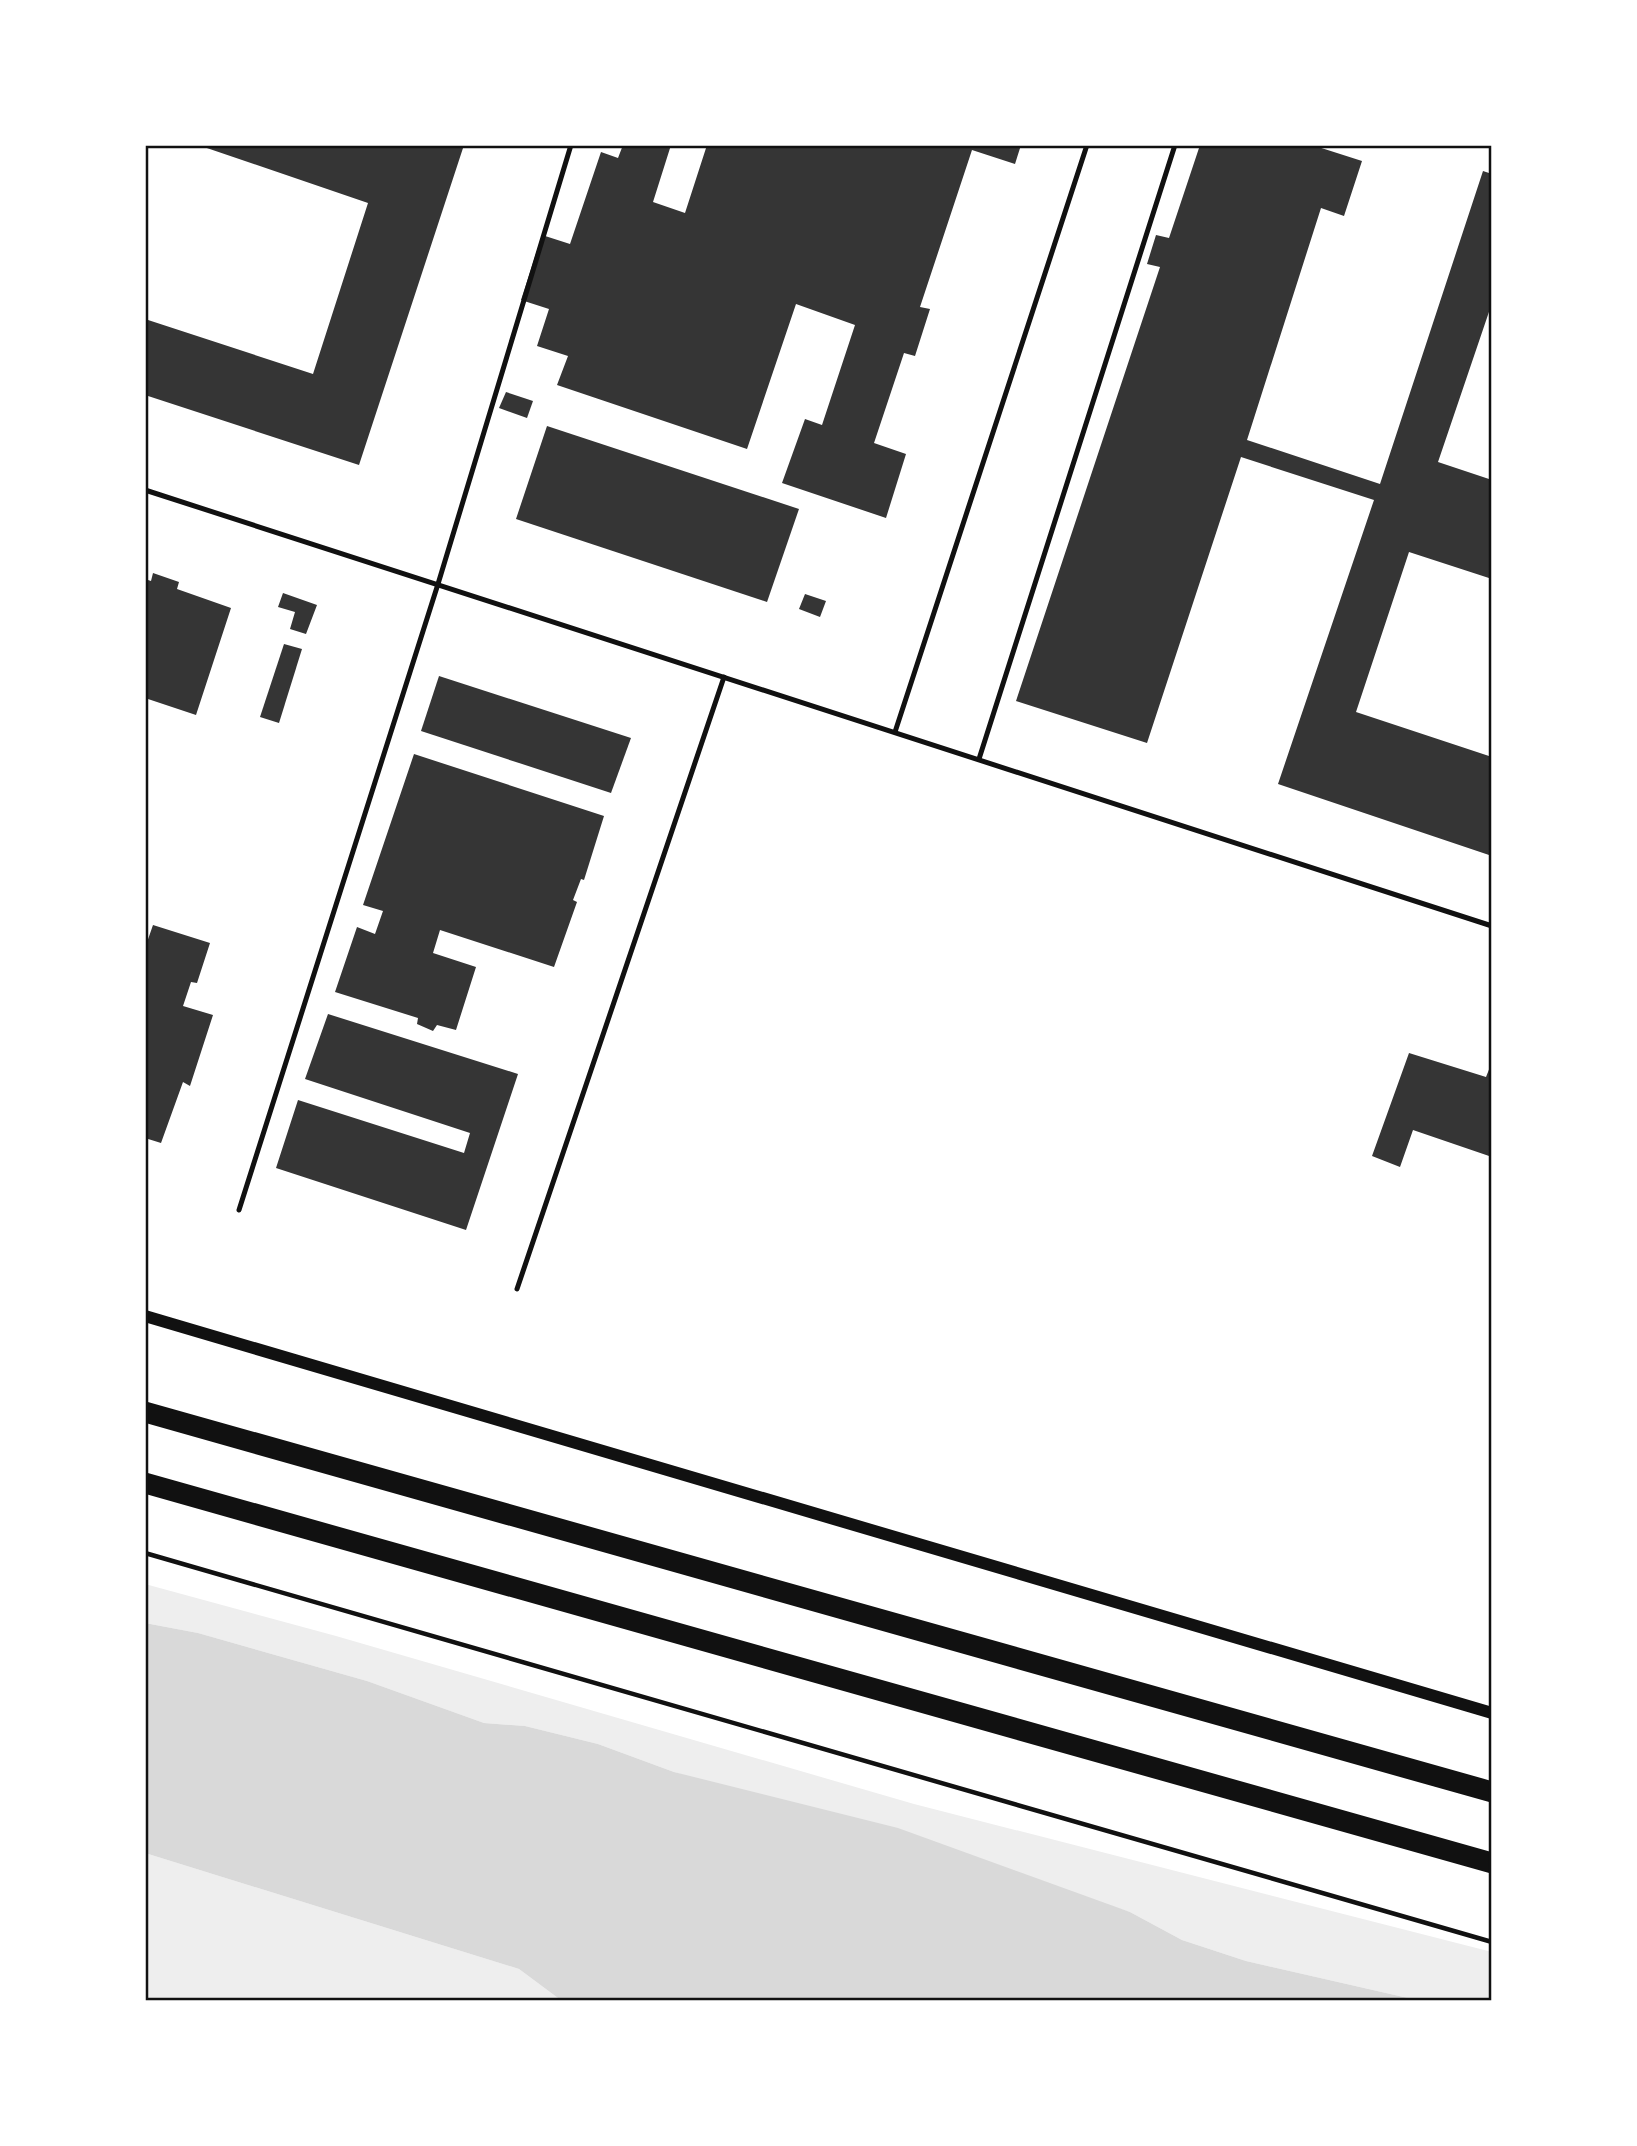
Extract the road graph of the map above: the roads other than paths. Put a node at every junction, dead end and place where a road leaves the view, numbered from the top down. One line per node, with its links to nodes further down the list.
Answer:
1 (571, 145): 5 (lane)
2 (1087, 145): 7 (lane)
3 (1175, 145): 8 (lane)
4 (145, 490): 5 (lane)
5 (438, 584): 6 (lane); 10 (lane)
6 (724, 677): 7 (lane); 11 (lane)
7 (895, 732): 8 (lane)
8 (979, 759): 9 (lane)
9 (1492, 926)
10 (239, 1210)
11 (517, 1289)
12 (145, 1317): 15 (street)
13 (145, 1412): 16 (highway)
14 (145, 1483): 17 (highway)
15 (1492, 1713)
16 (1492, 1792)
17 (1492, 1863)

